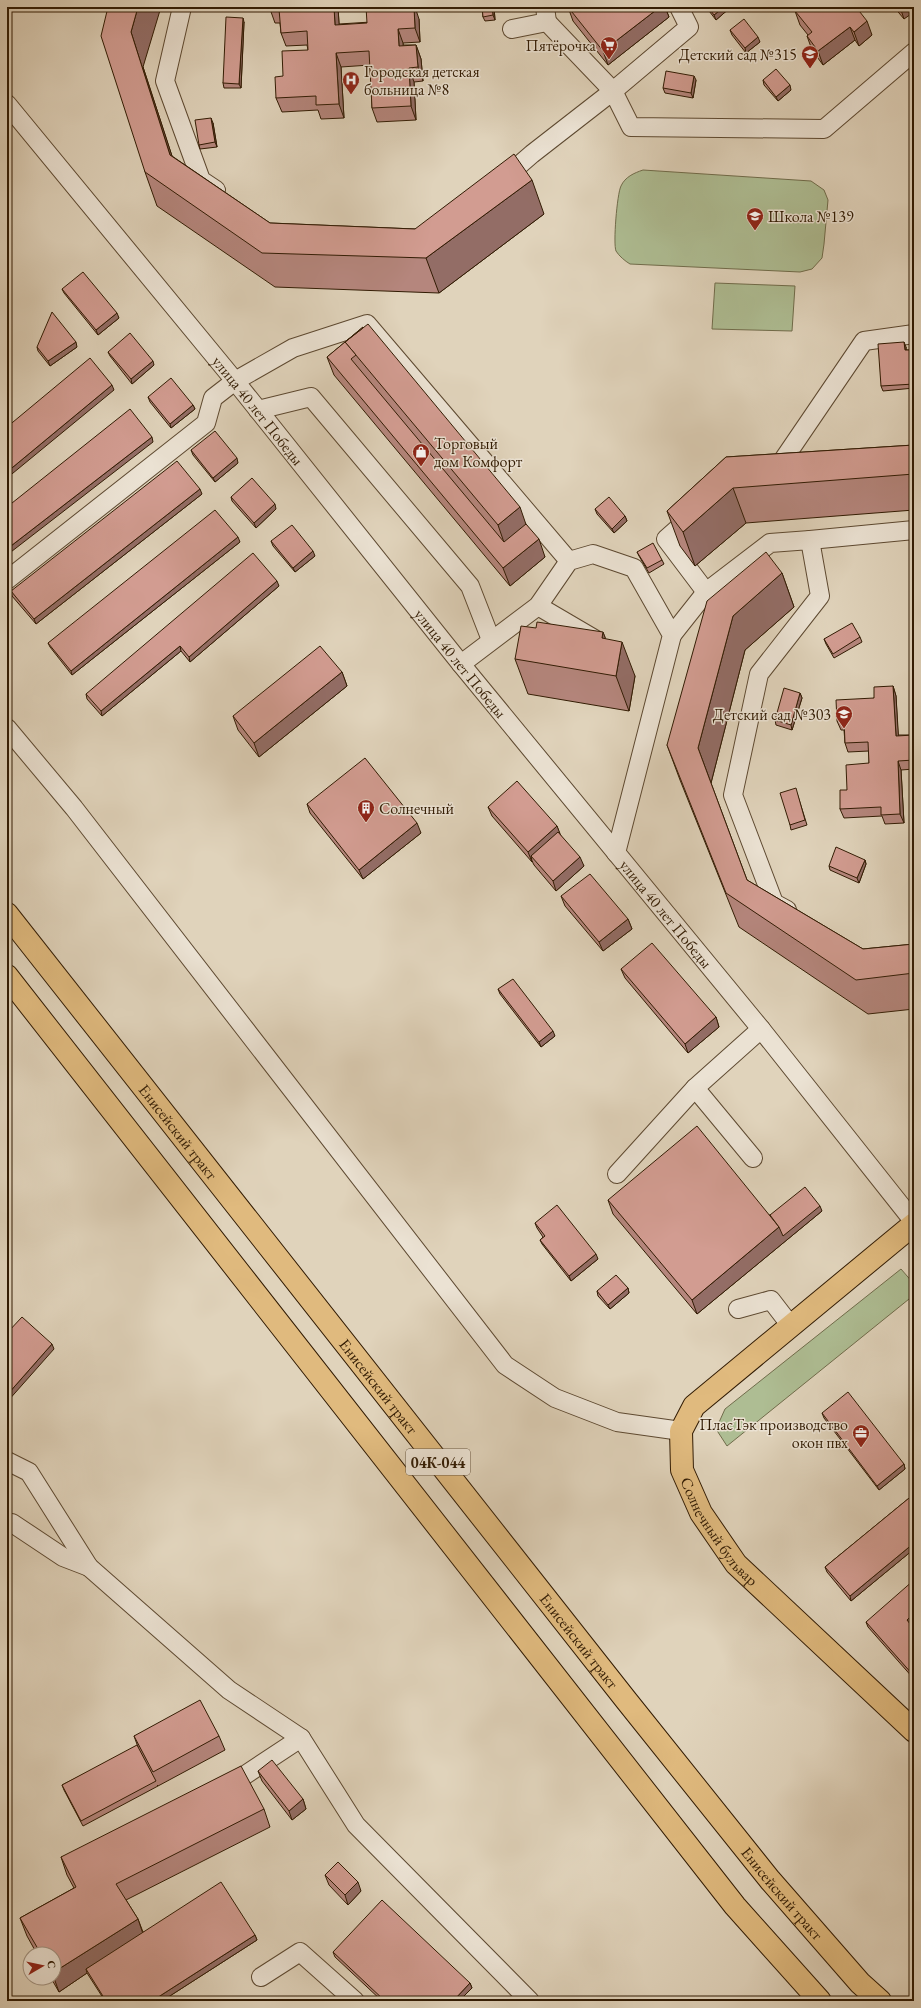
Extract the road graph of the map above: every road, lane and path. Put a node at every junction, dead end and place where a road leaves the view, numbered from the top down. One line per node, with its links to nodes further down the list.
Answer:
1 (182, 7): 9 (street)
2 (679, 7): 6 (street)
3 (546, 15): 4 (street); 6 (street)
4 (512, 29)
5 (914, 52): 6 (street)
6 (613, 91): 8 (street)
7 (7, 104): 11 (street, улица 40 лет Победы)
8 (492, 189)
9 (227, 197)
10 (914, 334): 13 (street)
11 (235, 381): 12 (street, улица 40 лет Победы); 17 (street); 18 (street)
12 (258, 410): 22 (street); 24 (street, улица 40 лет Победы)
13 (806, 458)
14 (706, 504): 19 (street)
15 (914, 530): 16 (street)
16 (810, 540): 19 (street); 28 (street)
17 (569, 561): 20 (street); 21 (street)
18 (7, 580)
19 (706, 592): 21 (street)
20 (538, 606): 22 (street); 23 (street)
21 (672, 635): 26 (street)
22 (491, 640): 24 (street)
23 (608, 646)
24 (461, 664): 26 (street, улица 40 лет Победы)
25 (7, 728): 37 (street)
26 (616, 853): 30 (street, улица 40 лет Победы)
27 (7, 914): 48 (main road, Енисейский тракт / 04К-044)
28 (801, 918)
29 (7, 976): 47 (main road, 04К-044)
30 (762, 1029): 31 (street); 34 (street, улица 40 лет Победы)
31 (695, 1088): 32 (street); 33 (street)
32 (752, 1158)
33 (617, 1174)
34 (914, 1223): 36 (main road, Солнечный бульвар)
35 (738, 1309): 36 (street)
36 (791, 1326): 37 (main road, Солнечный бульвар)
37 (681, 1431): 41 (main road, Солнечный бульвар)
38 (7, 1461): 40 (street)
39 (7, 1523): 40 (street)
40 (89, 1567): 42 (street)
41 (914, 1731)
42 (301, 1738): 43 (street); 46 (street)
43 (211, 1793)
44 (261, 1977): 45 (street)
45 (355, 2001)
46 (530, 2001)
47 (820, 2001)
48 (880, 2001)

